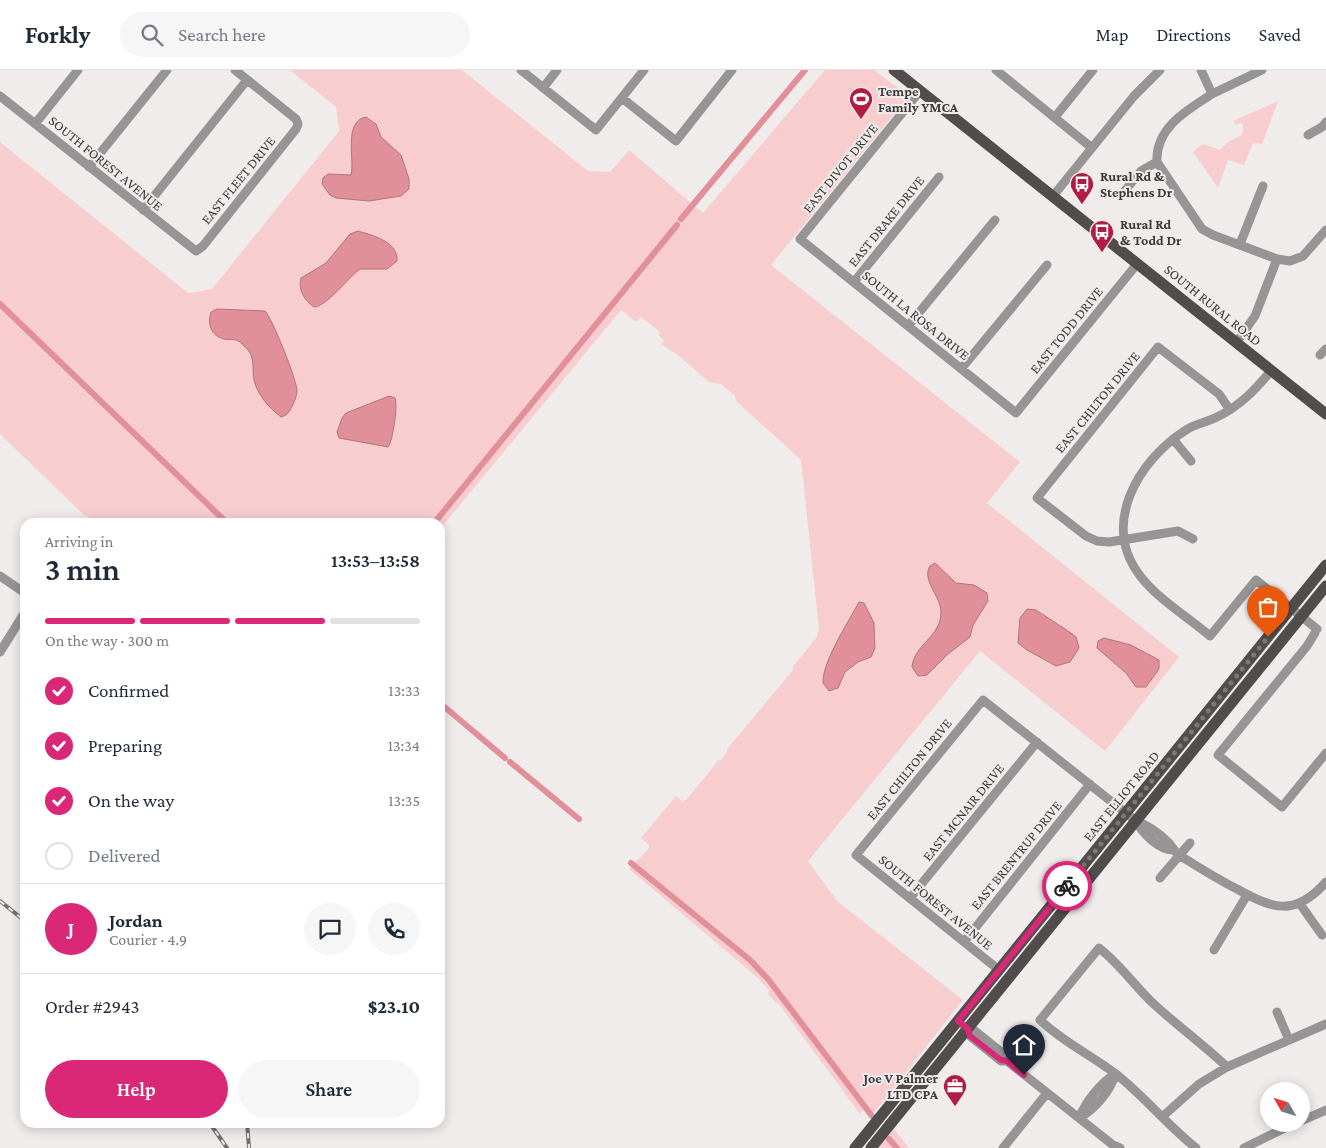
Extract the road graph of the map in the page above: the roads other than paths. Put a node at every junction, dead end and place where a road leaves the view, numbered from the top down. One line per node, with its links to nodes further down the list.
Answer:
1 (78, 70): 22 (street)
2 (167, 70): 26 (street)
3 (234, 70): 14 (street)
4 (521, 70): 15 (street)
5 (557, 70): 15 (street)
6 (644, 70): 19 (street)
7 (732, 70): 19 (street)
8 (894, 70): 16 (main road, SOUTH RURAL ROAD)
9 (1092, 70): 20 (street)
10 (1160, 70): 24 (street)
11 (1202, 70): 17 (street)
12 (1262, 70): 17 (street)
13 (999, 71): 20 (street)
14 (247, 80): 31 (street); 36 (street, EAST FLEET DRIVE)
15 (543, 88): 19 (street)
16 (920, 90): 30 (main road, SOUTH RURAL ROAD); 34 (street, EAST DIVOT DRIVE)
17 (1212, 94): 25 (street)
18 (0, 96): 22 (street, SOUTH FOREST AVENUE)
19 (622, 98)
20 (1054, 117): 24 (street)
21 (1326, 122): 23 (street)
22 (36, 124): 26 (street, SOUTH FOREST AVENUE)
23 (1308, 135)
24 (1092, 148): 30 (street)
25 (1158, 162): 29 (street); 35 (street)
26 (89, 167): 31 (street, SOUTH FOREST AVENUE)
27 (939, 177): 40 (street, EAST DRAKE DRIVE)
28 (1263, 186): 35 (street)
29 (1123, 193)
30 (1053, 196): 38 (main road, SOUTH RURAL ROAD)
31 (143, 210): 36 (street, SOUTH FOREST AVENUE)
32 (995, 220): 41 (street)
33 (1326, 230): 37 (street)
34 (800, 239): 40 (street, SOUTH LA ROSA DRIVE)
35 (1240, 244): 37 (street)
36 (196, 251)
37 (1277, 259): 42 (street)
38 (1137, 264): 42 (main road, SOUTH RURAL ROAD); 46 (street, EAST TODD DRIVE)
39 (1046, 265): 43 (street)
40 (854, 282): 41 (street, SOUTH LA ROSA DRIVE)
41 (908, 326): 43 (street, SOUTH LA ROSA DRIVE)
42 (1236, 343): 44 (main road, SOUTH RURAL ROAD)
43 (961, 369): 46 (street, SOUTH LA ROSA DRIVE)
44 (1271, 371): 45 (street); 47 (main road, SOUTH RURAL ROAD)
45 (1230, 410): 48 (street); 51 (street, EAST CHILTON DRIVE)
46 (1016, 413)
47 (1326, 414)
48 (1173, 439): 49 (street); 51 (street)
49 (1191, 461)
50 (1194, 539): 51 (street)
51 (1124, 540): 56 (street)
52 (1326, 565): 56 (main road, EAST ELLIOT ROAD)
53 (0, 576): 55 (street)
54 (1326, 586): 57 (main road, EAST ELLIOT ROAD)
55 (20, 590)
56 (1291, 608): 57 (street); 62 (main road, EAST ELLIOT ROAD)
57 (1301, 616): 61 (street); 63 (main road, EAST ELLIOT ROAD)
58 (20, 620): 59 (street)
59 (0, 652)
60 (1037, 742): 64 (street); 69 (street, EAST CHILTON DRIVE); 73 (street, EAST MCNAIR DRIVE)
61 (1326, 753)
62 (1168, 760): 63 (main road); 65 (main road, EAST ELLIOT ROAD)
63 (1178, 768): 66 (main road, EAST ELLIOT ROAD)
64 (1090, 784): 65 (street); 76 (street, EAST BRENTRUP DRIVE)
65 (1126, 813): 66 (street); 78 (main road, EAST ELLIOT ROAD)
66 (1136, 821): 68 (street); 82 (main road, EAST ELLIOT ROAD)
67 (1190, 843): 68 (street)
68 (1176, 853): 70 (street); 72 (street)
69 (856, 855): 73 (street, SOUTH FOREST AVENUE)
70 (1160, 878)
71 (1326, 882): 74 (street)
72 (1247, 895): 74 (street); 77 (street)
73 (910, 898): 76 (street, SOUTH FOREST AVENUE)
74 (1300, 904): 75 (street)
75 (1322, 935)
76 (964, 942): 78 (street, SOUTH FOREST AVENUE)
77 (1214, 950)
78 (999, 970): 80 (main road, EAST ELLIOT ROAD)
79 (1276, 1012): 83 (street)
80 (958, 1021): 82 (street); 94 (main road, EAST ELLIOT ROAD)
81 (1326, 1024): 83 (street)
82 (968, 1029): 86 (street); 92 (main road, EAST ELLIOT ROAD)
83 (1289, 1040): 84 (street)
84 (1227, 1067): 85 (street); 89 (street)
85 (1115, 1074): 89 (street); 90 (street)
86 (1047, 1093): 90 (street); 95 (street)
87 (1326, 1110): 88 (street)
88 (1310, 1116)
89 (1162, 1117): 96 (street)
90 (1079, 1118): 93 (street)
91 (1277, 1132): 97 (street)
92 (875, 1143)
93 (1115, 1147)
94 (855, 1148)
95 (1003, 1148)
96 (1196, 1148)
97 (1244, 1148)

